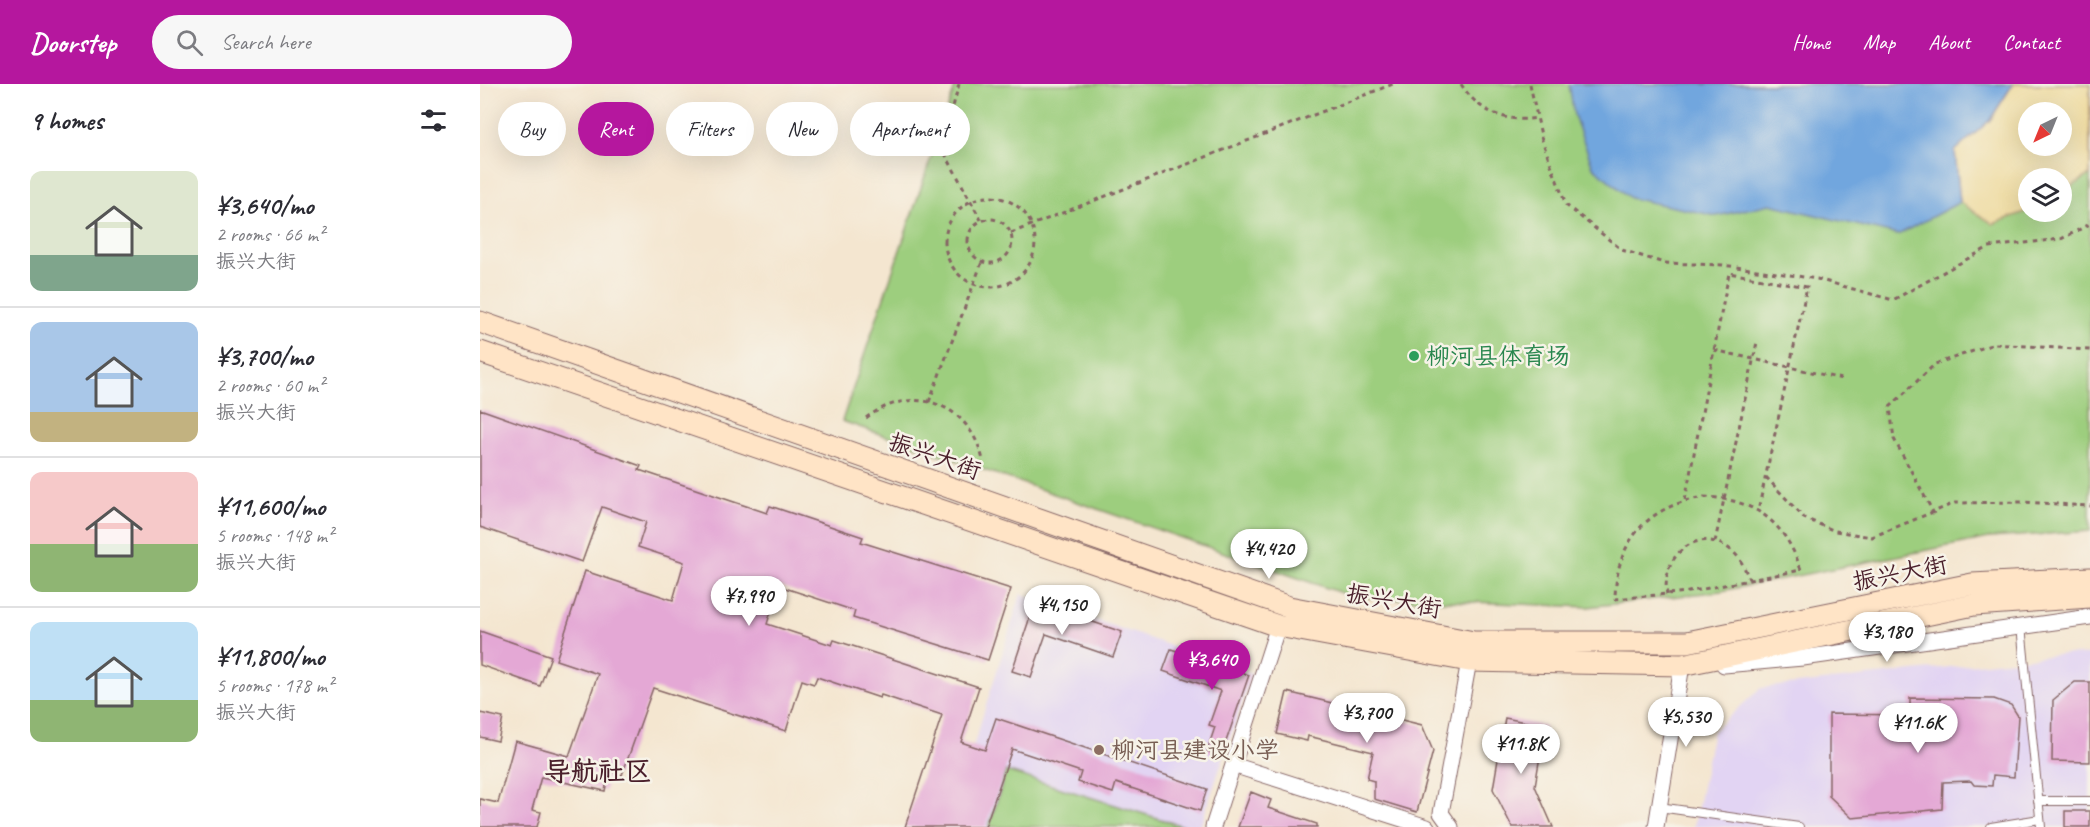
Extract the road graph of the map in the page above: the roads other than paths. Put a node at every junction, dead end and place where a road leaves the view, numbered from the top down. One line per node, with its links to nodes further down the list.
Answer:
1 (480, 322): 3 (street, 振兴大街)
2 (480, 352): 6 (street, 振兴大街)
3 (2090, 578)
4 (2090, 597): 9 (street, 振兴大街)
5 (2090, 617): 7 (street)
6 (1278, 626): 8 (street, 振兴大街); 10 (street)
7 (2021, 626): 9 (street); 11 (lane)
8 (1469, 661): 9 (street, 振兴大街); 17 (street)
9 (1682, 664): 13 (street)
10 (1233, 765): 15 (street); 16 (street)
11 (2038, 801): 12 (lane); 14 (lane)
12 (2090, 801)
13 (1659, 807): 18 (street); 19 (lane)
14 (2040, 823): 20 (lane)
15 (1213, 827)
16 (1427, 827)
17 (1451, 827)
18 (1656, 827)
19 (1799, 827)
20 (1991, 827)

